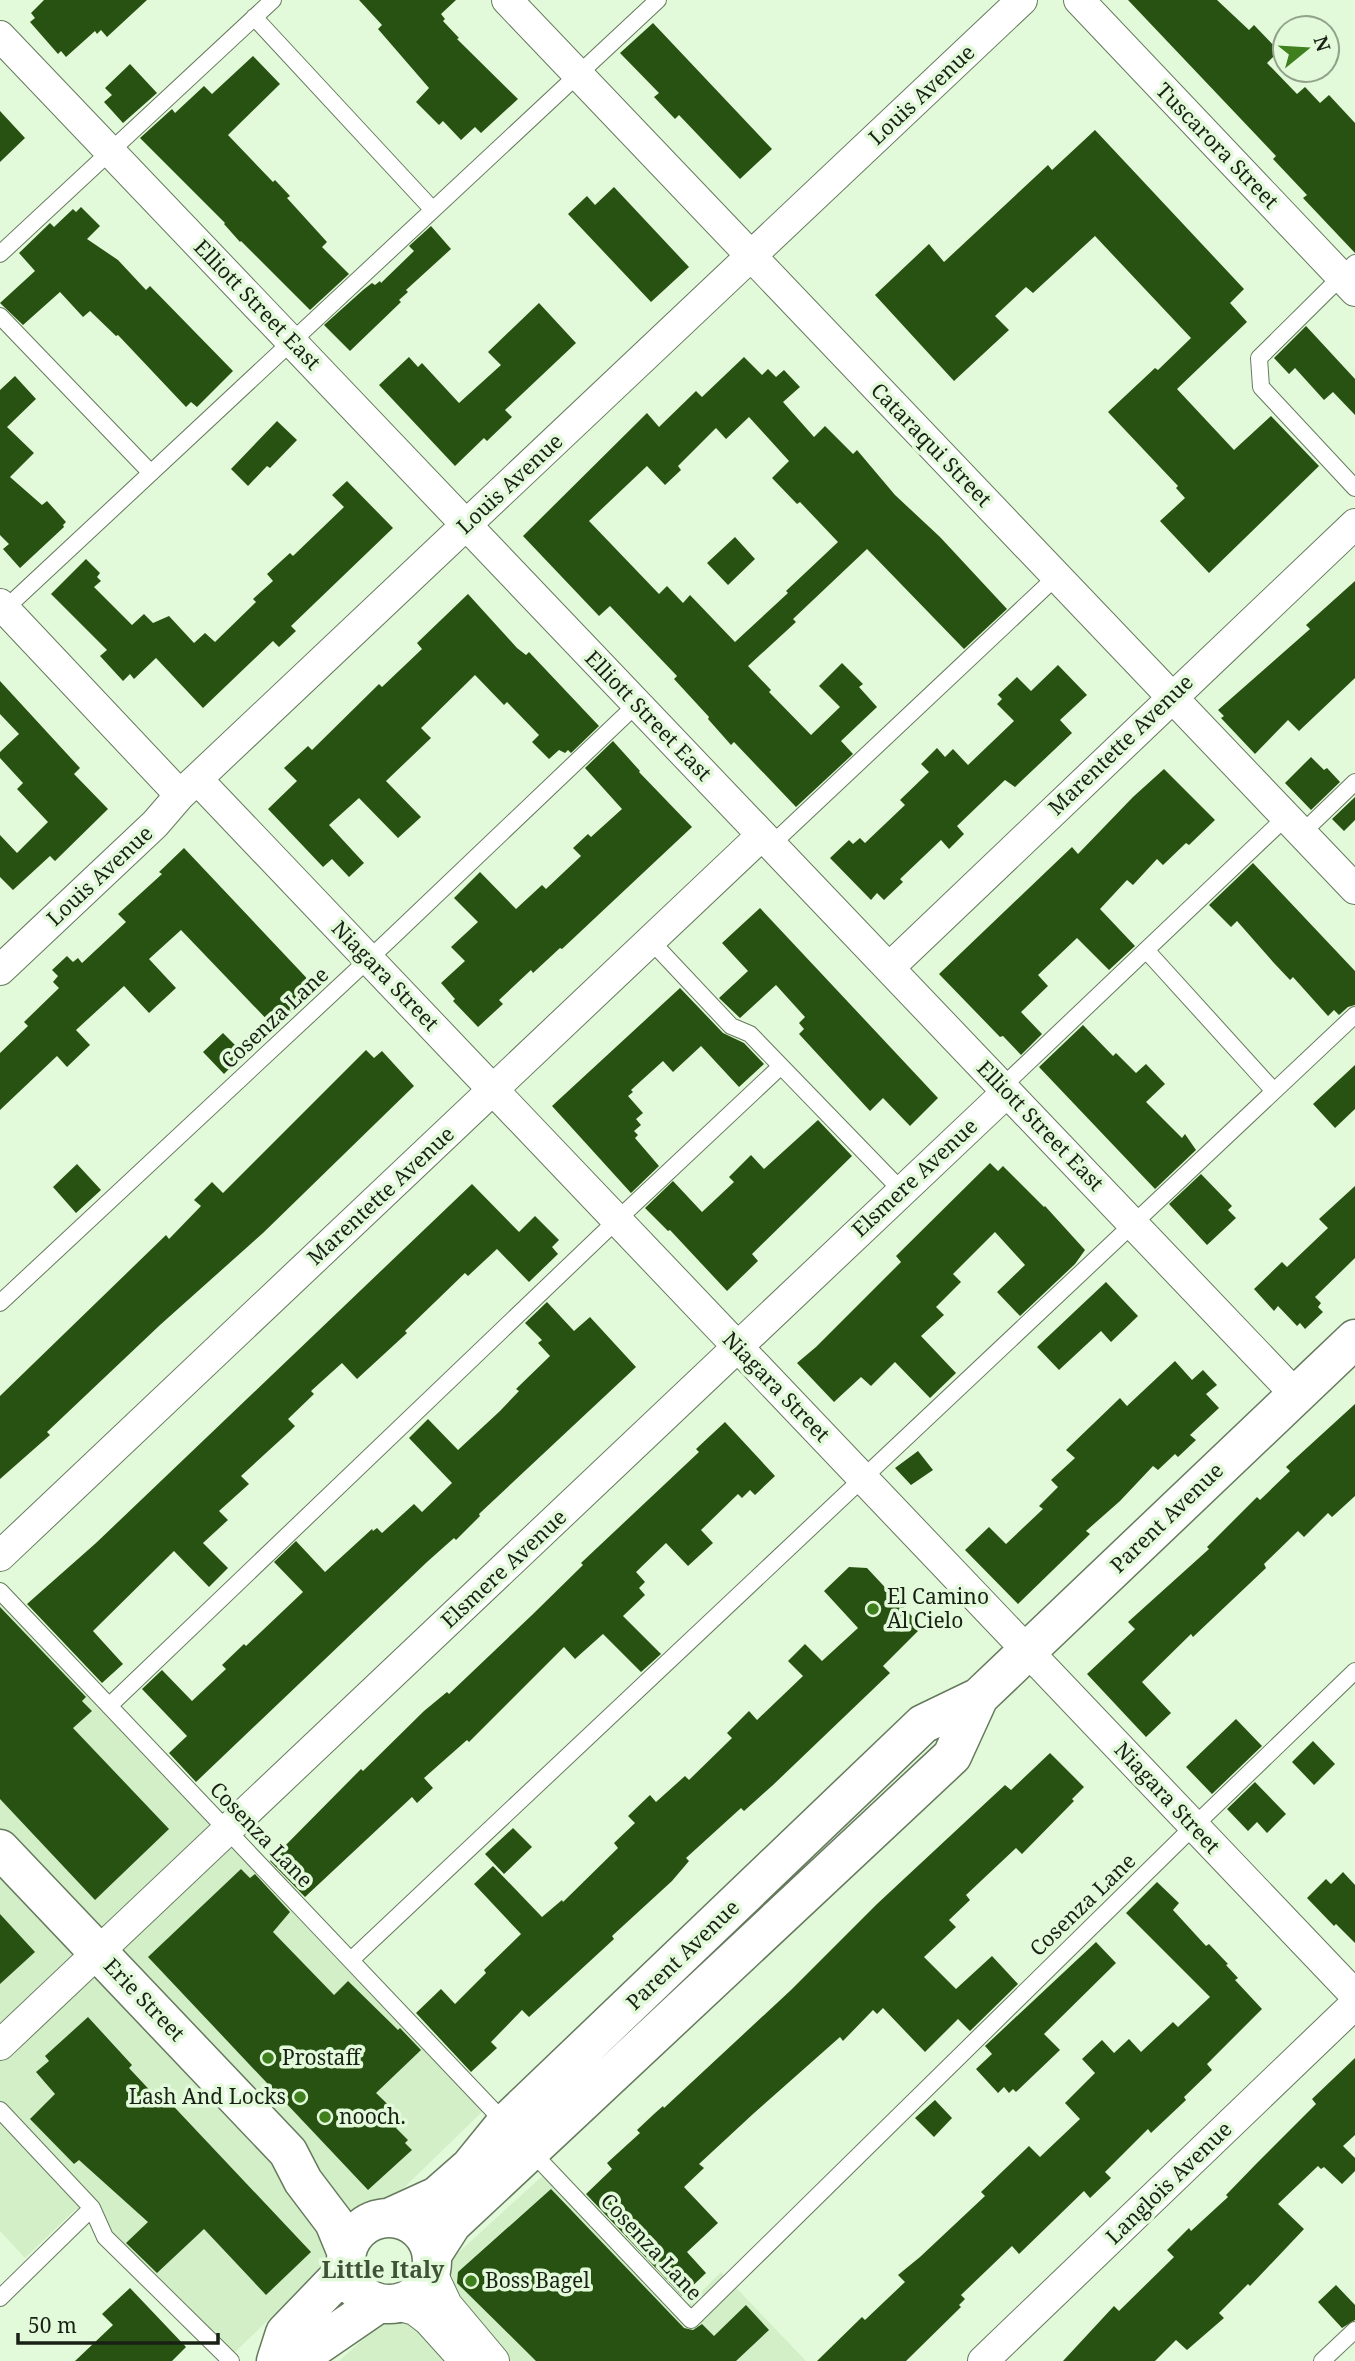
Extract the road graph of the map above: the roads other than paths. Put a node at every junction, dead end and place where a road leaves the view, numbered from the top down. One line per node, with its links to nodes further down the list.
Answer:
1 (273, 0): 6 (lane)
2 (507, 0): 8 (street, Cataraqui Street)
3 (658, 0): 8 (lane)
4 (1022, 0): 12 (street, Louis Avenue)
5 (1079, 0): 13 (street, Tuscarora Street)
6 (254, 17): 9 (lane); 10 (lane)
7 (0, 36): 9 (street, Elliott Street East)
8 (578, 75): 10 (lane); 12 (street, Cataraqui Street)
9 (110, 152): 11 (lane); 15 (street, Elliott Street East)
10 (433, 210): 15 (lane)
11 (0, 254)
12 (751, 256): 19 (street, Louis Avenue); 20 (street, Cataraqui Street)
13 (1350, 277): 17 (lane)
14 (0, 316): 16 (lane)
15 (292, 342): 16 (lane); 19 (street, Elliott Street East)
16 (151, 473): 21 (lane)
17 (1355, 488)
18 (1355, 524): 22 (street, Marentette Avenue)
19 (466, 525): 23 (street, Elliott Street East); 25 (street, Louis Avenue)
20 (1057, 576): 22 (street, Cataraqui Street); 27 (lane)
21 (2, 607): 25 (street, Niagara Street)
22 (1172, 697): 26 (street, Cataraqui Street); 32 (street, Marentette Avenue)
23 (637, 704): 27 (street, Elliott Street East); 31 (lane, Cosenza Lane)
24 (1355, 782): 26 (lane)
25 (188, 787): 31 (street, Niagara Street); 33 (street, Louis Avenue)
26 (1294, 825): 28 (street, Cataraqui Street); 30 (lane)
27 (767, 840): 29 (street, Marentette Avenue); 32 (street, Elliott Street East)
28 (1355, 889)
29 (651, 941): 35 (lane); 37 (street, Marentette Avenue)
30 (1146, 950): 36 (lane); 38 (lane)
31 (369, 959): 37 (street, Niagara Street); 42 (lane, Cosenza Lane)
32 (889, 968): 36 (street, Elliott Street East)
33 (0, 970)
34 (1355, 1015): 38 (lane)
35 (780, 1067): 39 (lane); 40 (lane)
36 (1005, 1089): 39 (street, Elsmere Avenue); 41 (street, Elliott Street East)
37 (493, 1090): 40 (street, Niagara Street); 47 (street, Marentette Avenue)
38 (1274, 1091): 41 (lane)
39 (901, 1191): 44 (street, Elsmere Avenue)
40 (617, 1220): 44 (street, Niagara Street); 52 (lane)
41 (1133, 1224): 45 (street, Elliott Street East); 46 (lane)
42 (0, 1303)
43 (1355, 1339): 45 (street, Parent Avenue)
44 (737, 1347): 46 (street, Niagara Street); 54 (street, Elsmere Avenue)
45 (1296, 1395): 49 (street, Parent Avenue)
46 (863, 1478): 49 (street, Niagara Street); 59 (lane)
47 (0, 1556)
48 (0, 1591): 52 (lane, Cosenza Lane)
49 (1028, 1651): 51 (street, Parent Avenue); 53 (street, Niagara Street)
50 (1355, 1671): 53 (lane, Cosenza Lane)
51 (979, 1697): 56 (street, Parent Avenue); 57 (street, Parent Avenue)
52 (109, 1706): 54 (lane, Cosenza Lane)
53 (1194, 1826): 60 (street, Niagara Street); 67 (lane, Cosenza Lane)
54 (227, 1830): 58 (street, Elsmere Avenue); 59 (lane, Cosenza Lane)
55 (0, 1849): 58 (street, Erie Street)
56 (779, 1863): 57 (street); 62 (street, Parent Avenue)
57 (806, 1893): 64 (street, Parent Avenue)
58 (98, 1952): 63 (street, Elsmere Avenue); 68 (street, Erie Street)
59 (351, 1960): 66 (lane, Cosenza Lane)
60 (1355, 1995)
61 (1355, 2004): 81 (street, Langlois Avenue)
62 (605, 2029): 64 (street); 66 (street, Parent Avenue)
63 (0, 2045)
64 (632, 2058): 67 (street, Parent Avenue)
65 (0, 2110): 69 (lane)
66 (505, 2124): 67 (lane, Cosenza Lane); 70 (street, Parent Avenue)
67 (531, 2151): 72 (street, Parent Avenue)
68 (288, 2152): 70 (street, Erie Street); 71 (street, Erie Street)
69 (92, 2208): 73 (lane); 76 (lane)
70 (386, 2217): 71 (street); 72 (street)
71 (346, 2259): 74 (street); 77 (street)
72 (432, 2263): 74 (street); 80 (street)
73 (0, 2298)
74 (386, 2303): 78 (street); 79 (street)
75 (1355, 2330): 82 (lane)
76 (231, 2361)
77 (276, 2361)
78 (291, 2361)
79 (466, 2361)
80 (494, 2361)
81 (983, 2361)
82 (1322, 2361)

